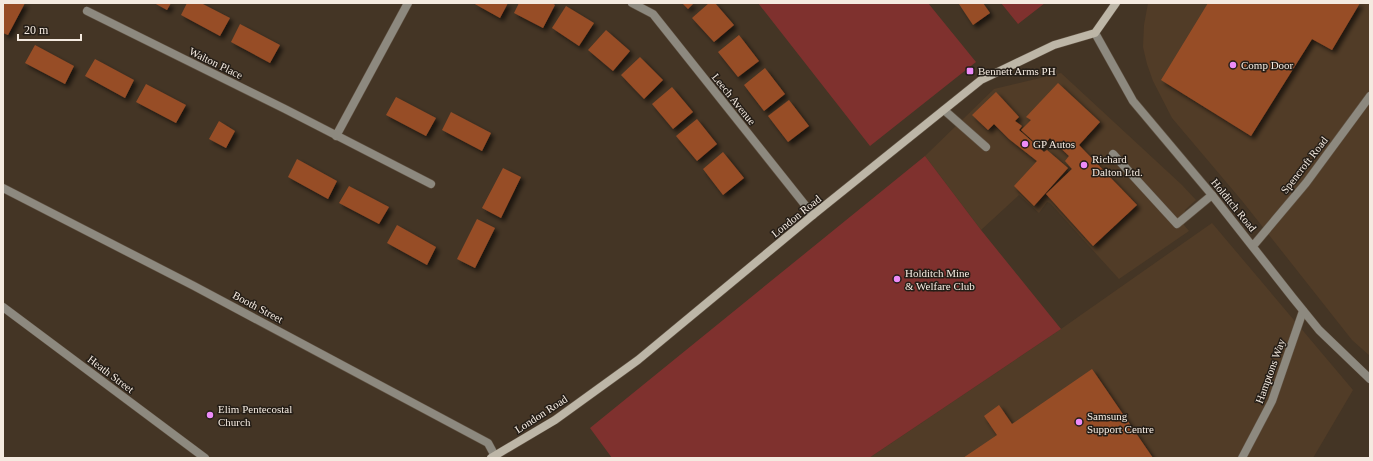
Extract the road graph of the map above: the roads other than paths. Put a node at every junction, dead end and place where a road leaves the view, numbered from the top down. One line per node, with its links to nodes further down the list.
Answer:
1 (408, 3): 8 (street)
2 (632, 3): 14 (street, Leech Avenue)
3 (1116, 3): 5 (main road)
4 (87, 11): 8 (street, Walton Place)
5 (1095, 34): 7 (main road, London Road); 13 (street, Holditch Road)
6 (1370, 96): 15 (street, Spencroft Road)
7 (944, 110): 9 (street); 14 (main road, London Road)
8 (336, 136): 11 (street, Walton Place)
9 (986, 147)
10 (1113, 154): 13 (street)
11 (431, 184)
12 (3, 188): 19 (street, Booth Street)
13 (1212, 195): 15 (street, Holditch Road)
14 (813, 215): 19 (main road, London Road)
15 (1253, 246): 17 (street, Holditch Road)
16 (3, 307): 20 (street, Heath Street)
17 (1303, 311): 18 (street, Holditch Road); 21 (street, Hamptons Way)
18 (1370, 379)
19 (493, 457)
20 (206, 458)
21 (1242, 458)

